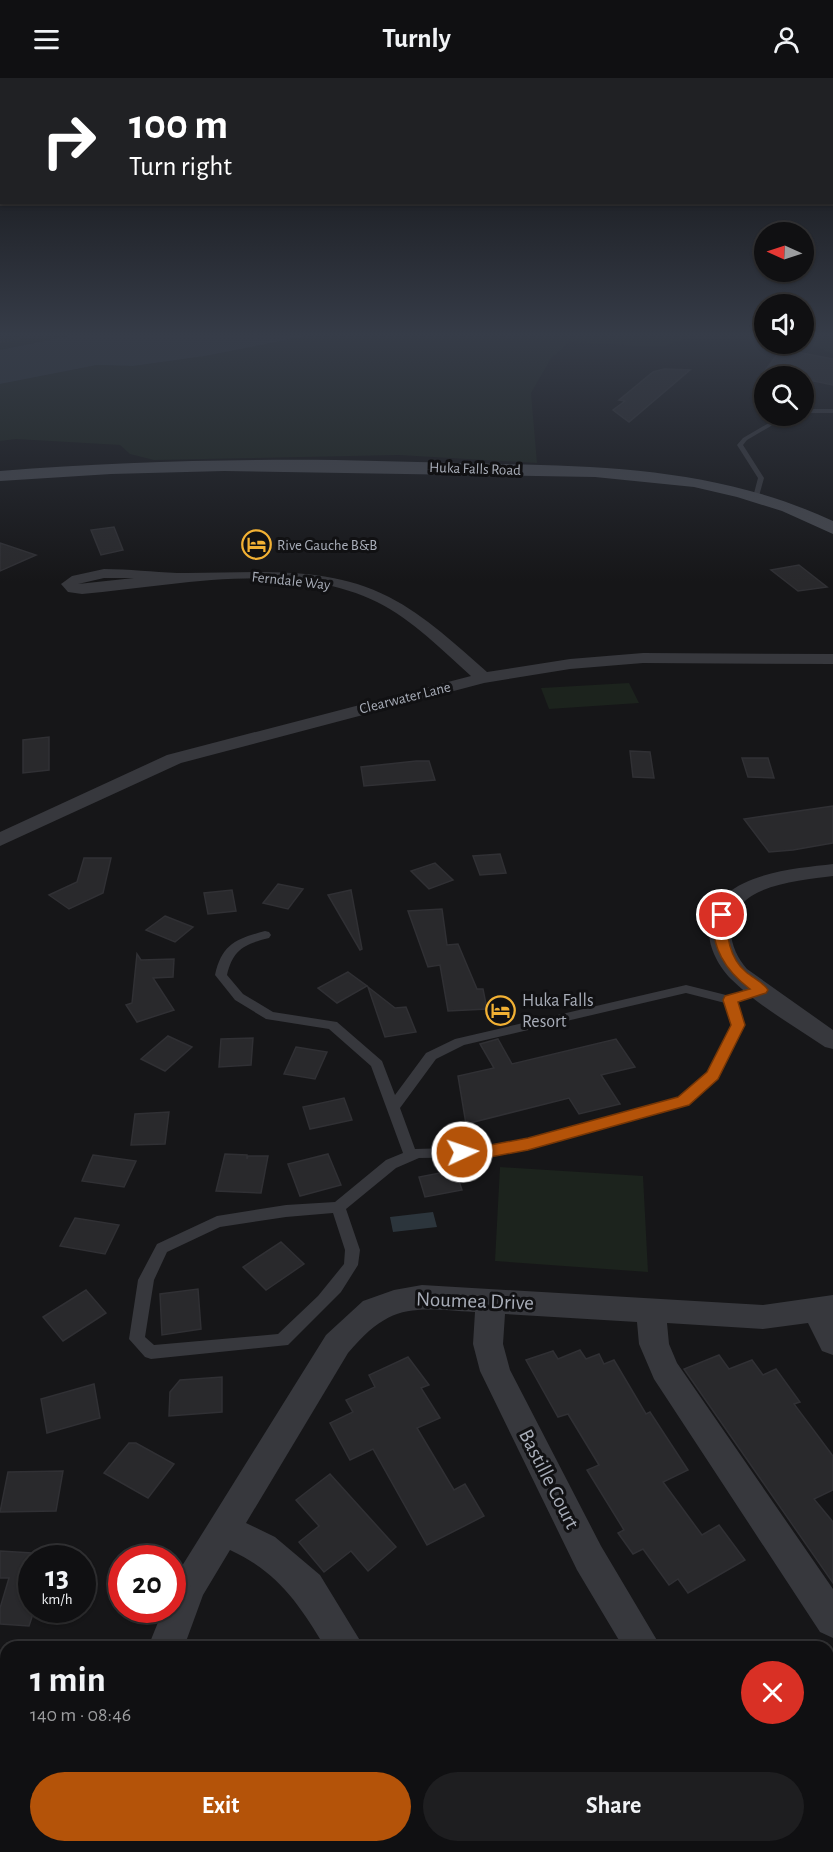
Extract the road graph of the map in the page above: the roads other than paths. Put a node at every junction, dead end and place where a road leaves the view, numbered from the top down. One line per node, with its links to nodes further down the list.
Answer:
1 (769, 426): 3 (lane)
2 (0, 476): 3 (street, Huka Falls Road)
3 (755, 496): 4 (street, Huka Falls Road)
4 (833, 528)
5 (177, 577): 5 (street, Ferndale Way); 7 (street, Ferndale Way)
6 (833, 659): 7 (street, Clearwater Lane)
7 (483, 678): 8 (street, Clearwater Lane)
8 (0, 840)
9 (833, 870): 11 (street)
10 (265, 935): 14 (lane)
11 (761, 990): 12 (lane); 13 (street)
12 (730, 1000): 14 (lane); 15 (lane)
13 (833, 1041)
14 (393, 1107): 15 (lane)
15 (411, 1156): 16 (lane)
16 (338, 1207): 16 (lane)
17 (491, 1299): 19 (street, Noumea Drive); 21 (street, Noumea Drive); 25 (street, Bastille Court)
18 (825, 1309): 19 (street, Noumea Drive); 20 (street)
19 (651, 1311): 22 (street)
20 (833, 1342)
21 (222, 1529): 23 (street, Noumea Drive); 24 (street)
22 (833, 1620)
23 (168, 1641)
24 (342, 1641)
25 (639, 1641)

